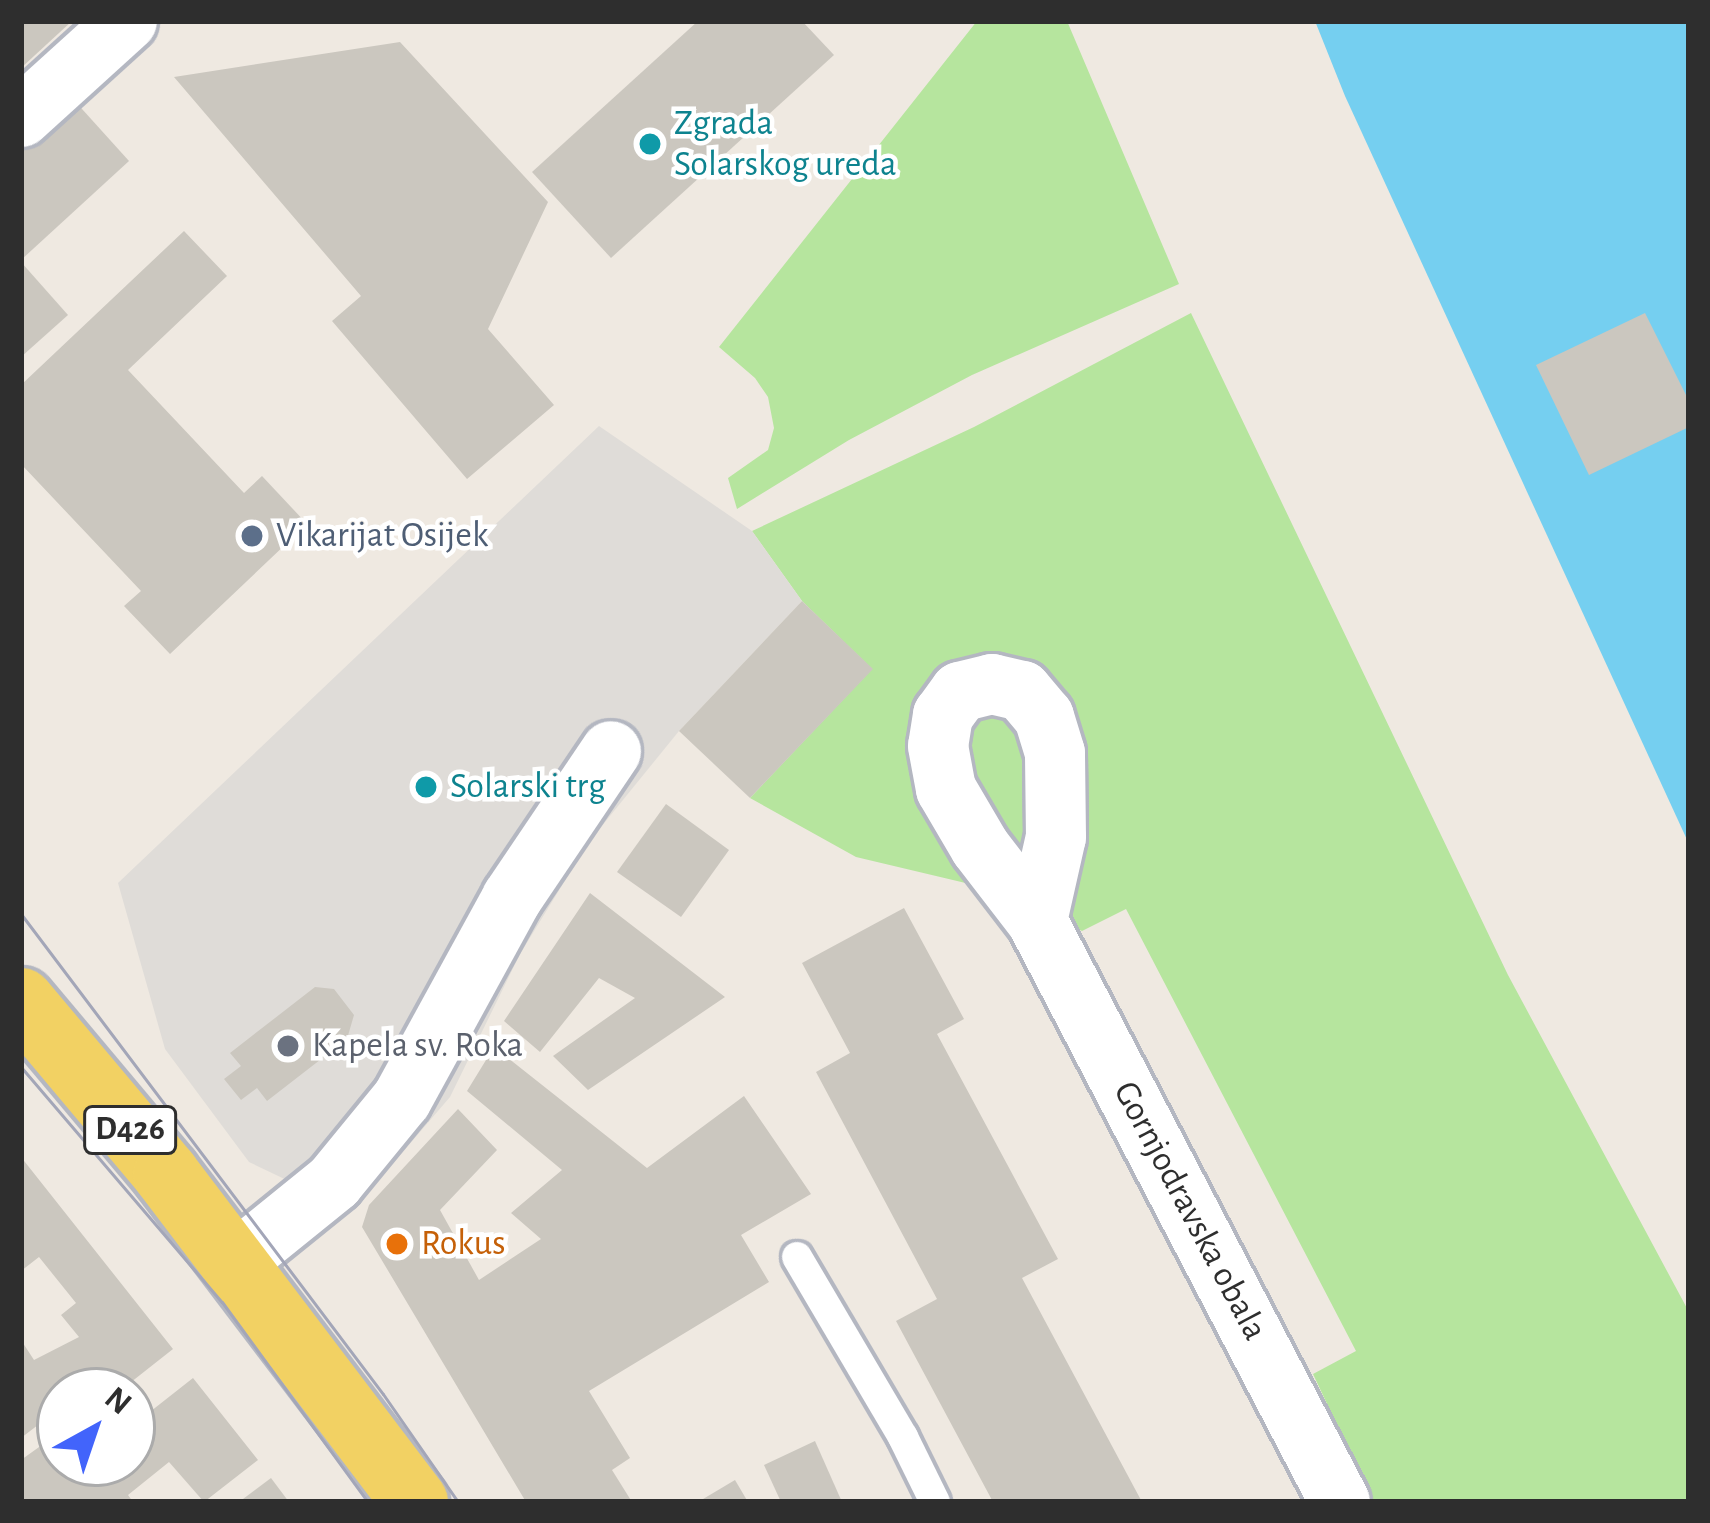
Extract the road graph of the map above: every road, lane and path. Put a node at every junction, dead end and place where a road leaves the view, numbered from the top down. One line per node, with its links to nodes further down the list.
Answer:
1 (127, 21): 2 (street)
2 (21, 117)
3 (611, 752): 7 (street)
4 (1037, 920): 10 (street, Gornjodravska obala)
5 (21, 1001): 7 (main road, D426)
6 (797, 1257): 9 (lane)
7 (234, 1263): 8 (main road, D426)
8 (415, 1502)
9 (934, 1502)
10 (1340, 1502)

